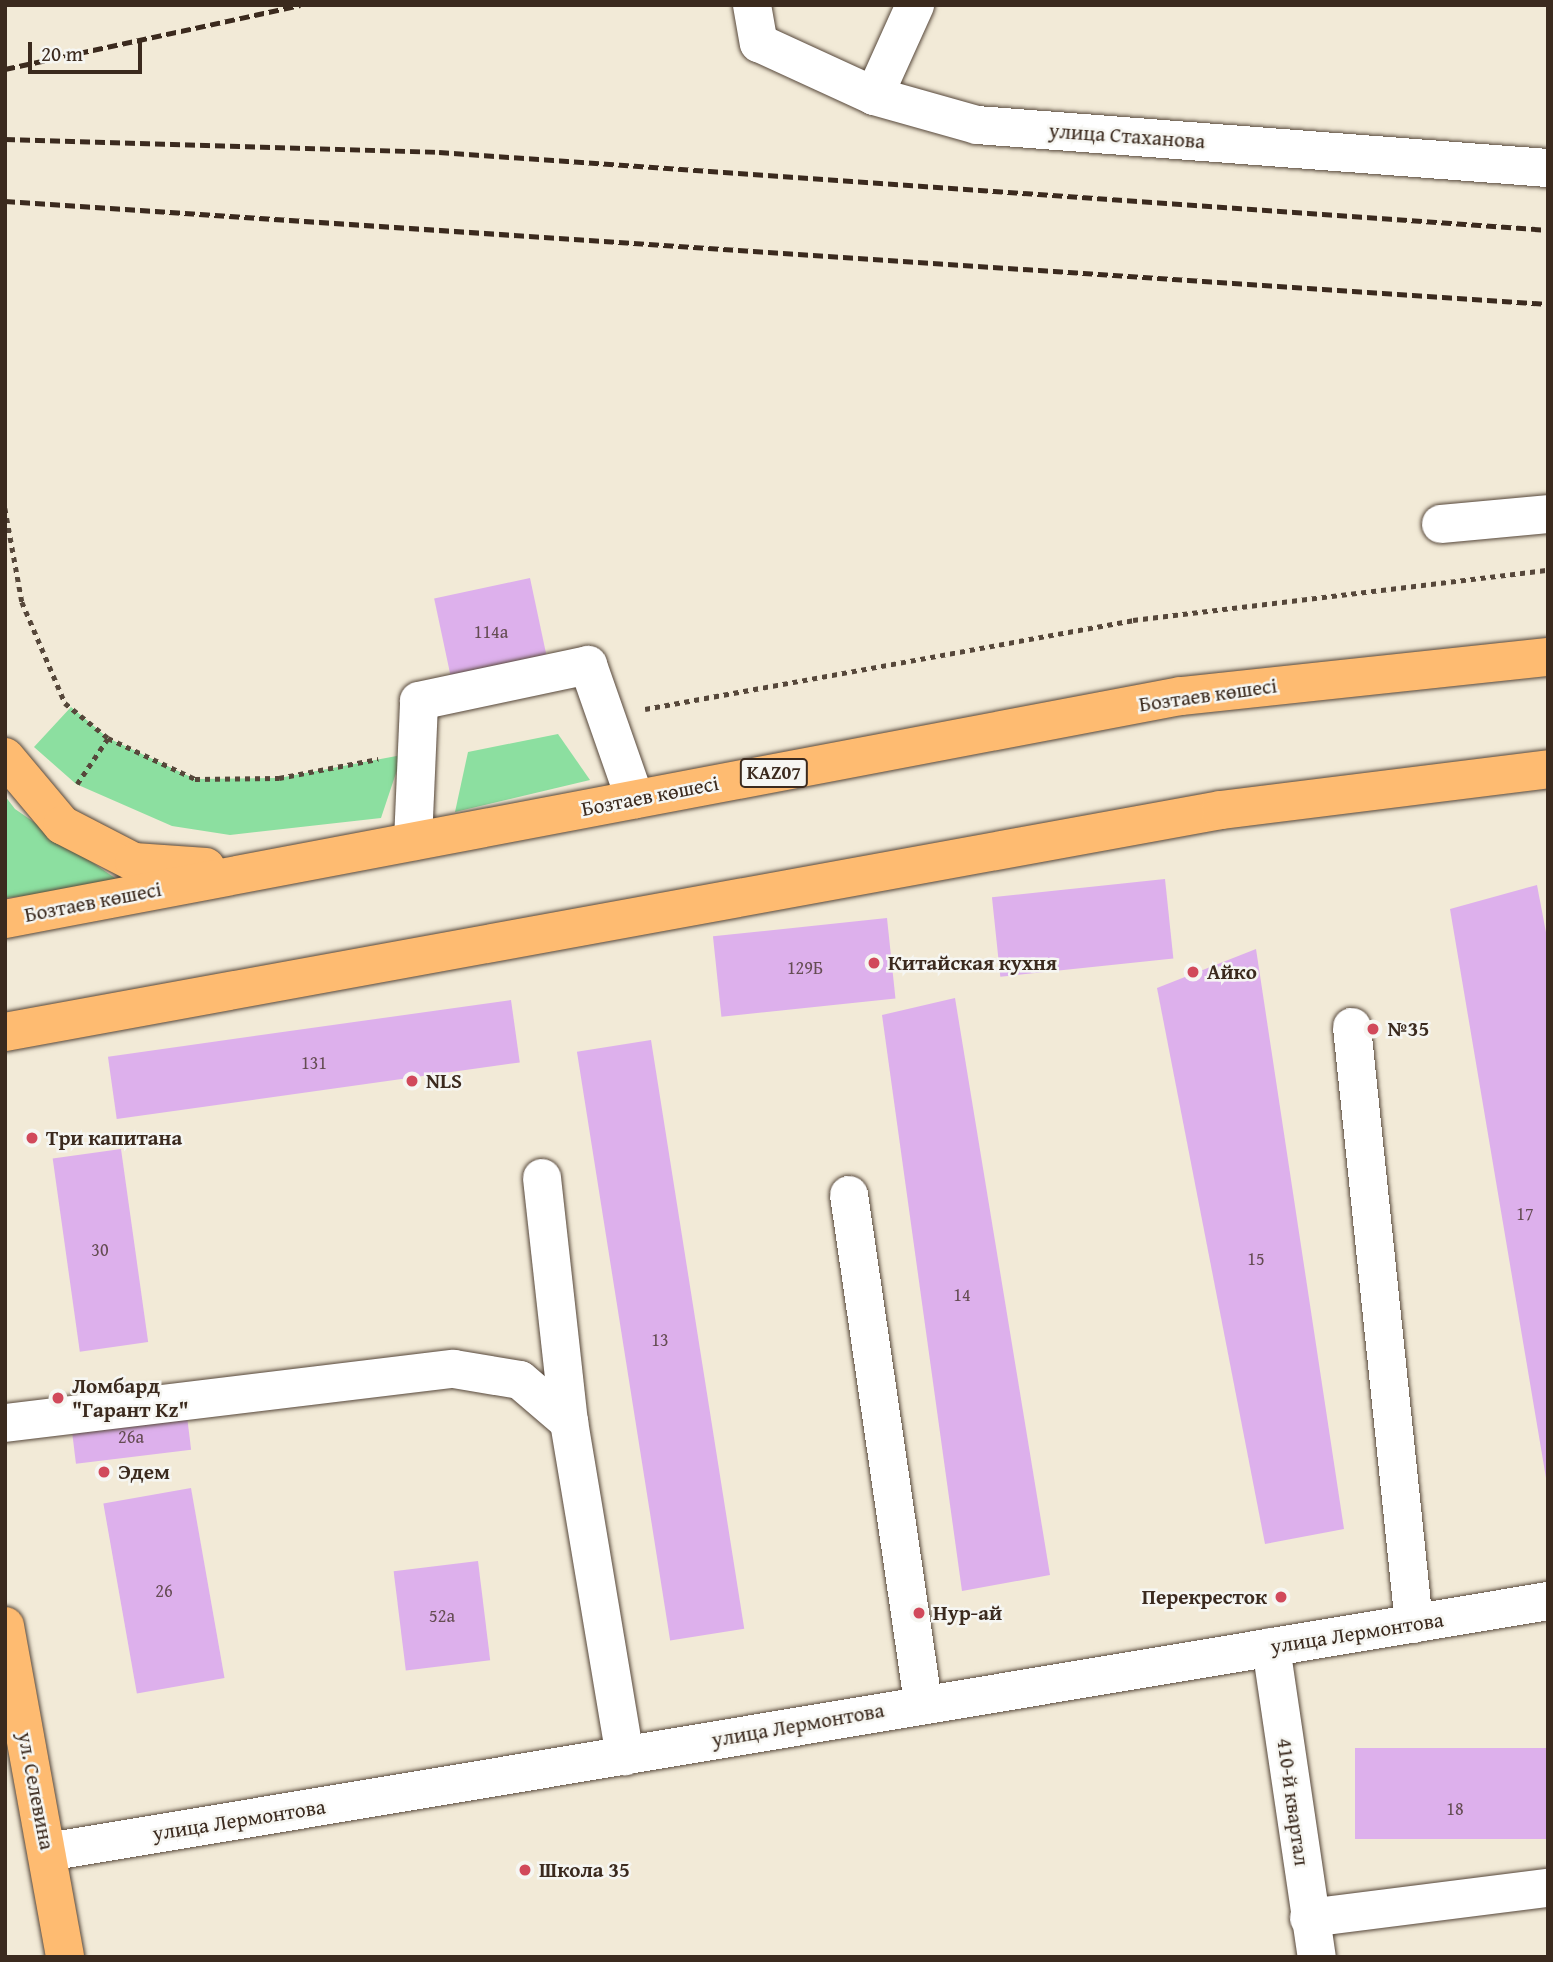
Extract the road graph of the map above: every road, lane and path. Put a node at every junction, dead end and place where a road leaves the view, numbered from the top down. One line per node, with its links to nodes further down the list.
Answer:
1 (752, 5): 3 (street, улица Стаханова)
2 (915, 5): 3 (street)
3 (874, 96): 4 (street, улица Стаханова)
4 (1548, 168)
5 (5, 508): 11 (path)
6 (1548, 514): 7 (street)
7 (1441, 524)
8 (1548, 570): 10 (path)
9 (1548, 657): 16 (main road, Бозтаев көшесі / KAZ07)
10 (606, 716): 12 (street); 16 (street)
11 (108, 738): 12 (path); 15 (path)
12 (416, 751): 17 (street)
13 (5, 757): 18 (main road)
14 (1548, 769): 21 (main road)
15 (76, 784)
16 (635, 799): 17 (main road, Бозтаев көшесі / KAZ07)
17 (413, 841): 18 (main road, Бозтаев көшесі / KAZ07)
18 (260, 870): 19 (main road, Бозтаев көшесі / KAZ07)
19 (5, 919)
20 (1352, 1027): 27 (street)
21 (5, 1032)
22 (541, 1178): 24 (street)
23 (849, 1195): 30 (street)
24 (569, 1422): 25 (street); 31 (street)
25 (5, 1423)
26 (1548, 1601): 27 (street, улица Лермонтова)
27 (1414, 1624): 29 (street, улица Лермонтова)
28 (5, 1626): 32 (main road, ул. Селевина)
29 (1271, 1647): 30 (street, улица Лермонтова); 34 (street, 410-й квартал)
30 (923, 1702): 31 (street, улица Лермонтова)
31 (625, 1756): 32 (street, улица Лермонтова)
32 (48, 1852): 35 (main road, ул. Селевина)
33 (1548, 1888): 34 (street)
34 (1309, 1918): 36 (street, 410-й квартал)
35 (65, 1957)
36 (1317, 1957)

